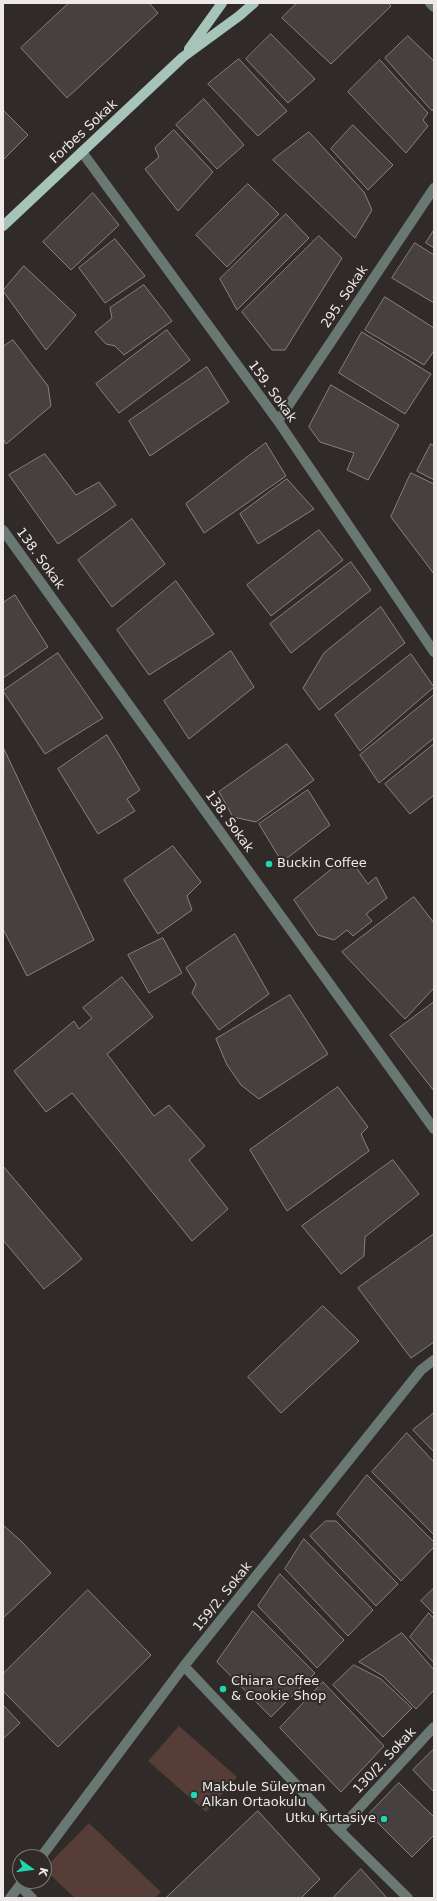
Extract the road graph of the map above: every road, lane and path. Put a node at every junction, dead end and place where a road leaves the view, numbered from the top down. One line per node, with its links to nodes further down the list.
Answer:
1 (222, 3): 5 (main road, Forbes Sokak)
2 (254, 3): 5 (main road, Forbes Sokak)
3 (430, 3): 4 (street)
4 (434, 7)
5 (183, 57): 6 (main road, Forbes Sokak)
6 (82, 152): 8 (main road, Forbes Sokak); 9 (street, 159. Sokak)
7 (434, 188): 9 (street, 295. Sokak)
8 (3, 226)
9 (278, 421): 11 (street, 159. Sokak)
10 (3, 530): 12 (street, 138. Sokak)
11 (434, 652)
12 (434, 1130)
13 (434, 1360): 14 (street, 159/2. Sokak)
14 (184, 1666): 16 (street); 17 (street, 159/2. Sokak)
15 (434, 1727): 16 (street, 130/2. Sokak)
16 (339, 1830): 22 (street)
17 (47, 1849)
18 (17, 1889): 20 (street)
19 (25, 1889): 21 (street)
20 (10, 1898)
21 (32, 1898)
22 (408, 1898)

